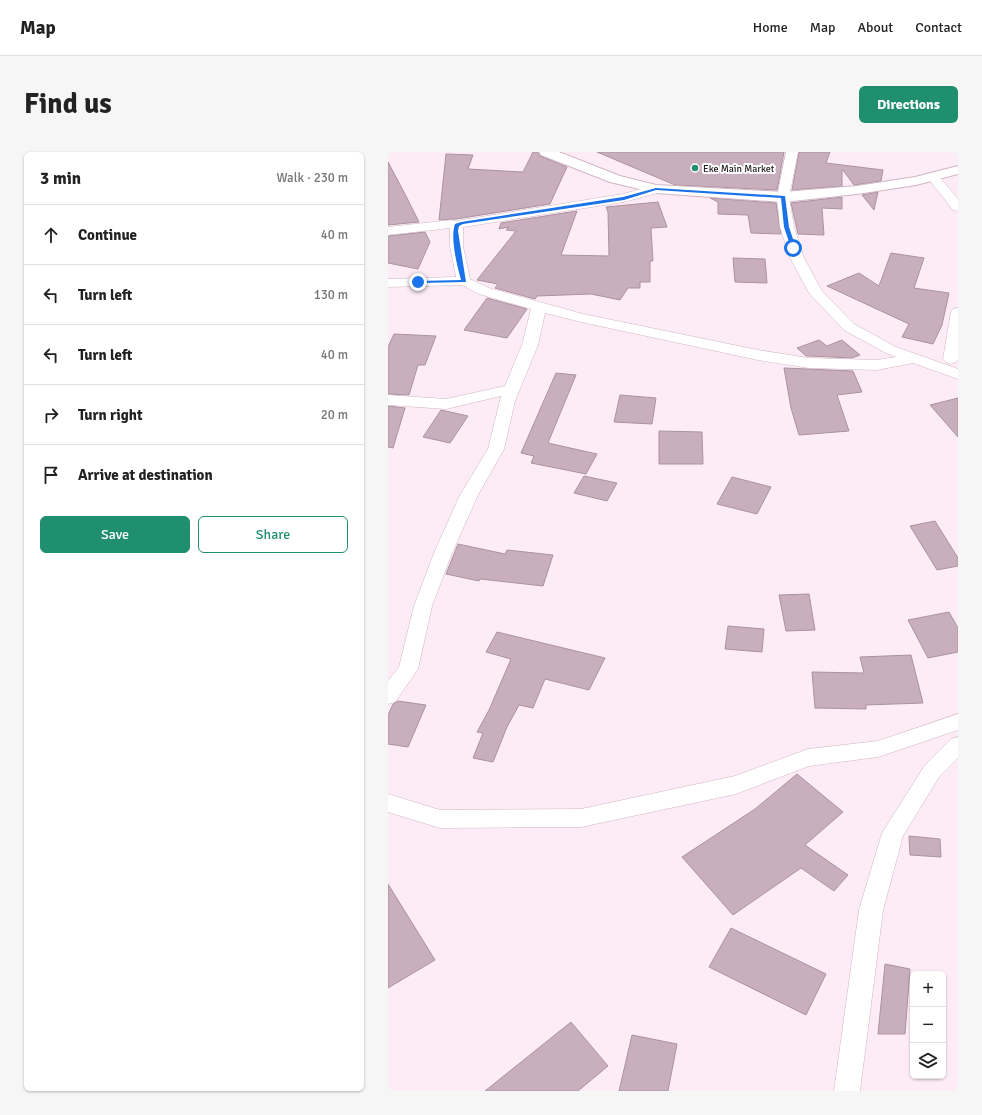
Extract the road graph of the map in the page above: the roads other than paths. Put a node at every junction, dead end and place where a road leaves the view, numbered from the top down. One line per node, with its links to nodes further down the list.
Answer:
1 (546, 152): 5 (street)
2 (792, 152): 6 (street)
3 (958, 170): 4 (street)
4 (933, 177): 6 (street); 7 (street)
5 (656, 189): 6 (street); 8 (street)
6 (783, 197): 14 (street)
7 (958, 207)
8 (457, 225): 9 (street); 10 (street)
9 (388, 232)
10 (464, 281): 11 (street); 12 (street)
11 (388, 283)
12 (539, 307): 14 (street); 17 (street)
13 (958, 312): 15 (street)
14 (914, 358): 16 (street)
15 (951, 359)
16 (958, 374)
17 (512, 389): 18 (street); 19 (street)
18 (388, 400)
19 (388, 696)
20 (958, 722): 22 (street)
21 (958, 745): 23 (street)
22 (388, 803)
23 (847, 1091)

